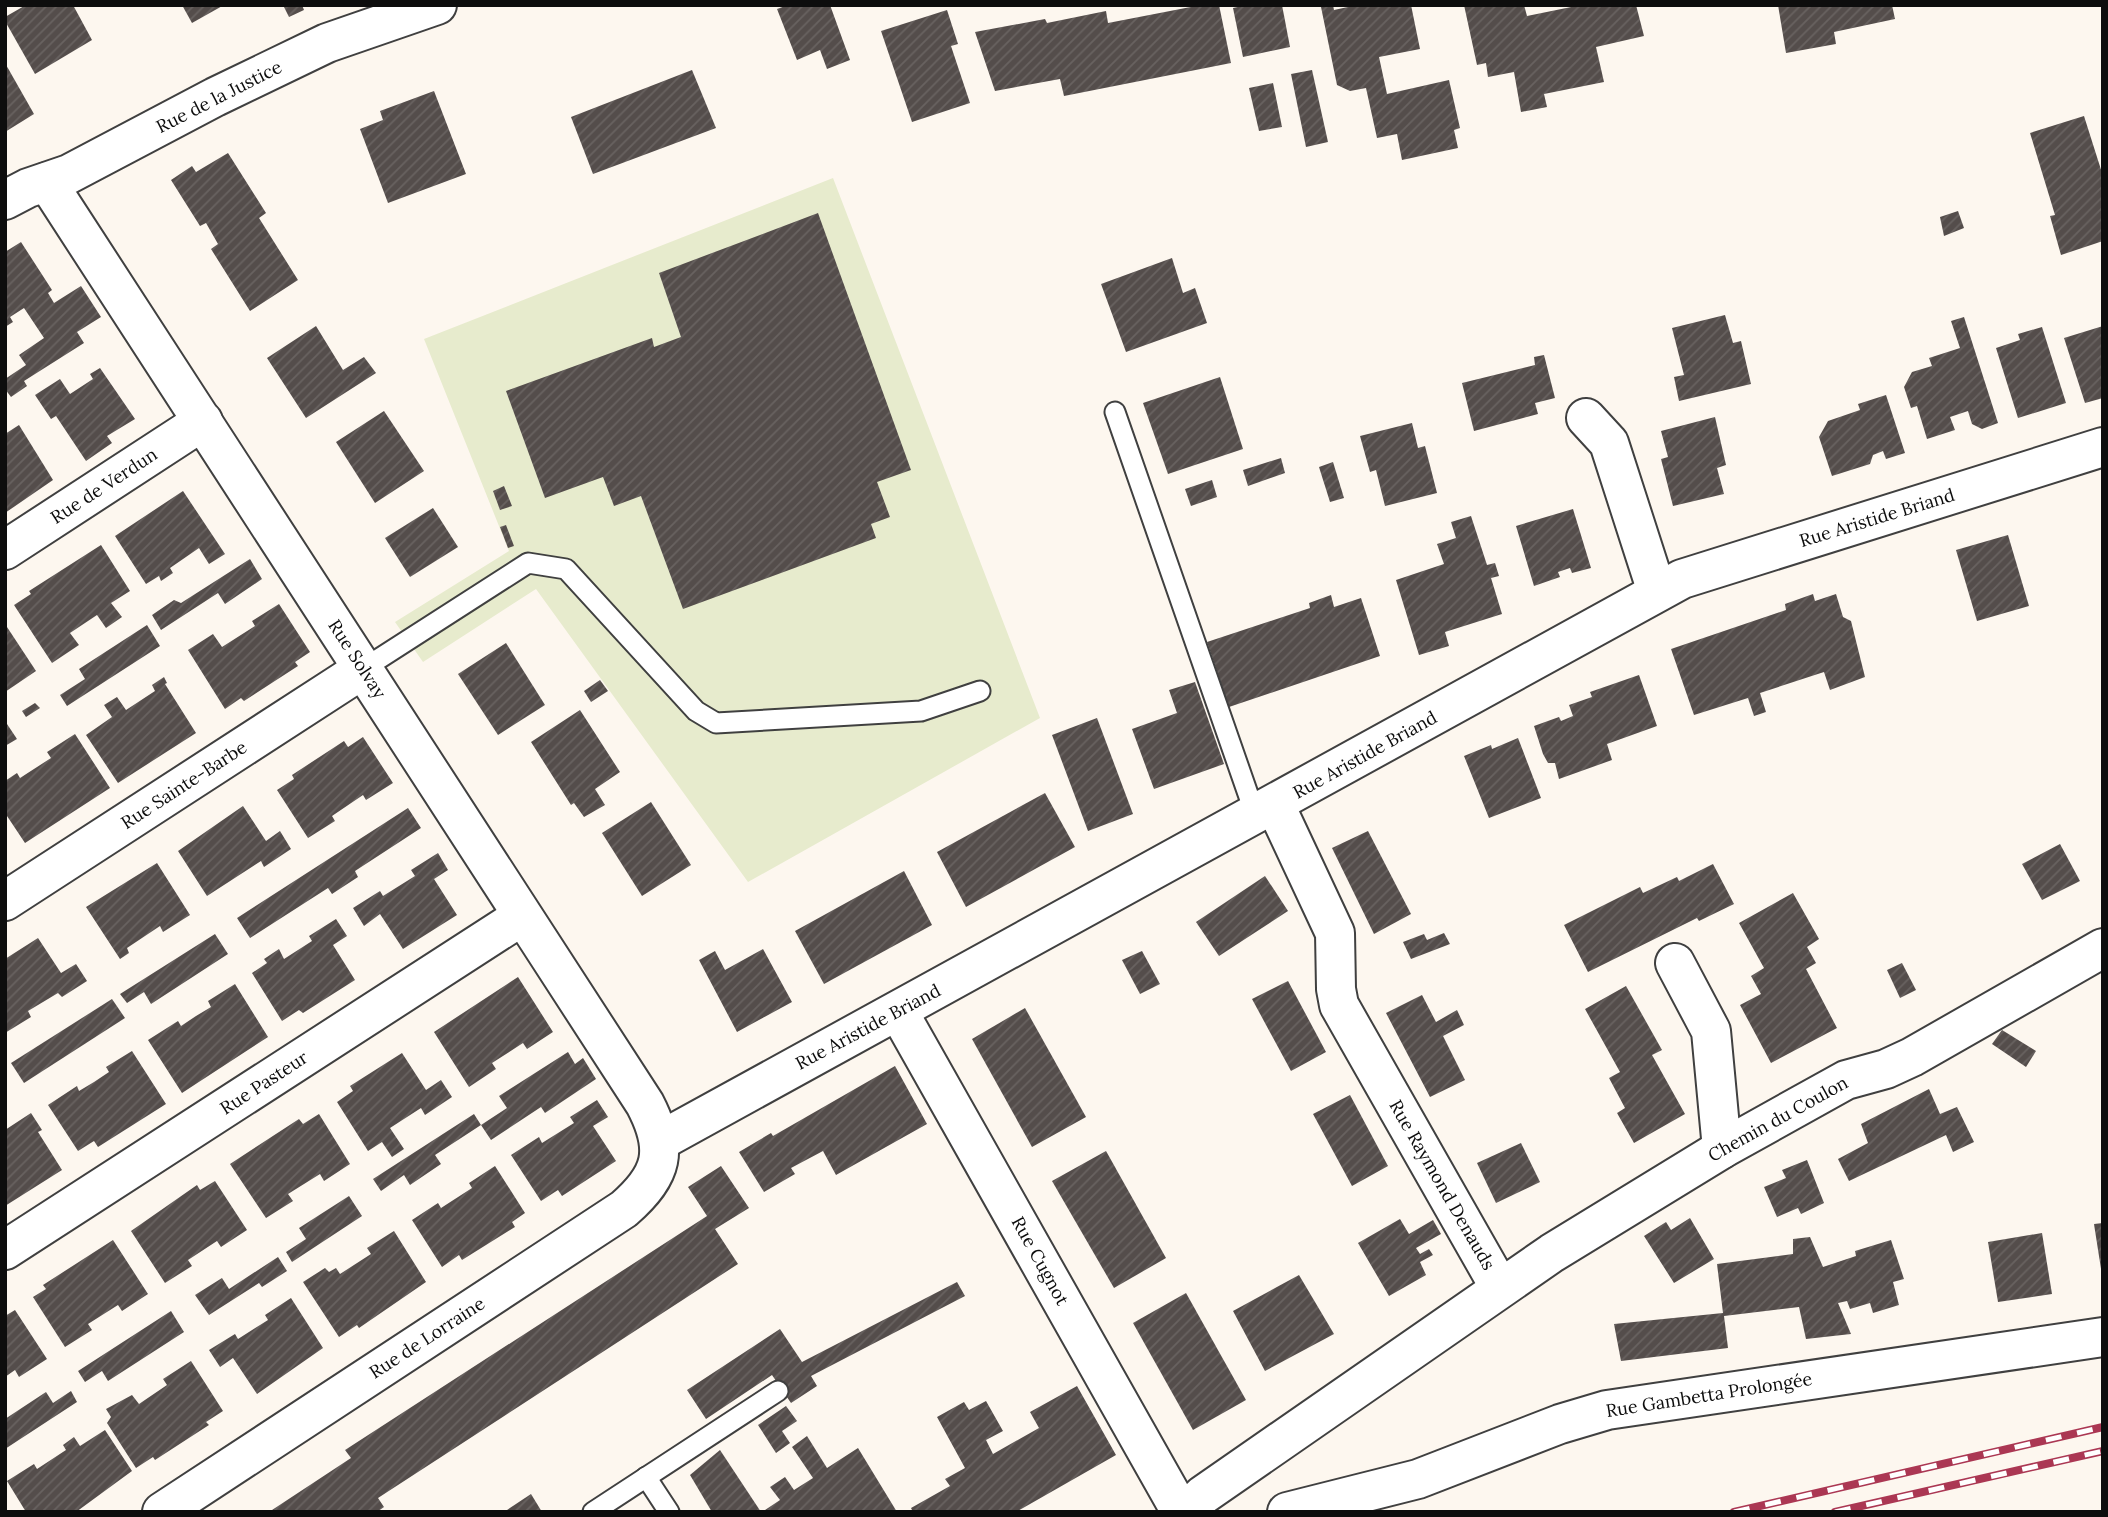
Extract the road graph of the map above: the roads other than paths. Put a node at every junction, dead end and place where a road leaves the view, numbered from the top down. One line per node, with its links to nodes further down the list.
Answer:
1 (437, 5): 2 (street, Rue de la Justice)
2 (47, 181): 3 (street, Rue de la Justice); 6 (street, Rue Solvay)
3 (5, 200)
4 (1115, 412): 12 (lane)
5 (1586, 418): 9 (street)
6 (203, 421): 8 (street, Rue de Verdun); 10 (street, Rue Solvay)
7 (2103, 447): 9 (street, Rue Aristide Briand)
8 (5, 550)
9 (1657, 592): 12 (street, Rue Aristide Briand)
10 (363, 669): 11 (lane); 13 (street, Rue Sainte-Barbe); 14 (street, Rue Solvay)
11 (980, 691)
12 (1265, 809): 17 (street, Rue Aristide Briand); 21 (street, Rue Raymond Denauds)
13 (5, 901)
14 (522, 916): 18 (street, Rue Solvay); 20 (street, Rue Pasteur)
15 (2103, 948): 19 (street, Chemin du Coulon)
16 (1675, 963): 19 (street)
17 (898, 1011): 18 (street, Rue Aristide Briand); 28 (street, Rue Cugnot)
18 (660, 1141): 25 (street, Rue de Lorraine)
19 (1721, 1149): 21 (street, Chemin du Coulon)
20 (5, 1250)
21 (1500, 1288): 28 (street, Rue Raymond Denauds)
22 (2103, 1337): 29 (street, Rue Gambetta Prolongée)
23 (778, 1391): 24 (lane)
24 (646, 1477): 26 (lane); 27 (lane)
25 (162, 1512)
26 (593, 1512)
27 (669, 1512)
28 (1183, 1512)
29 (1287, 1512)

